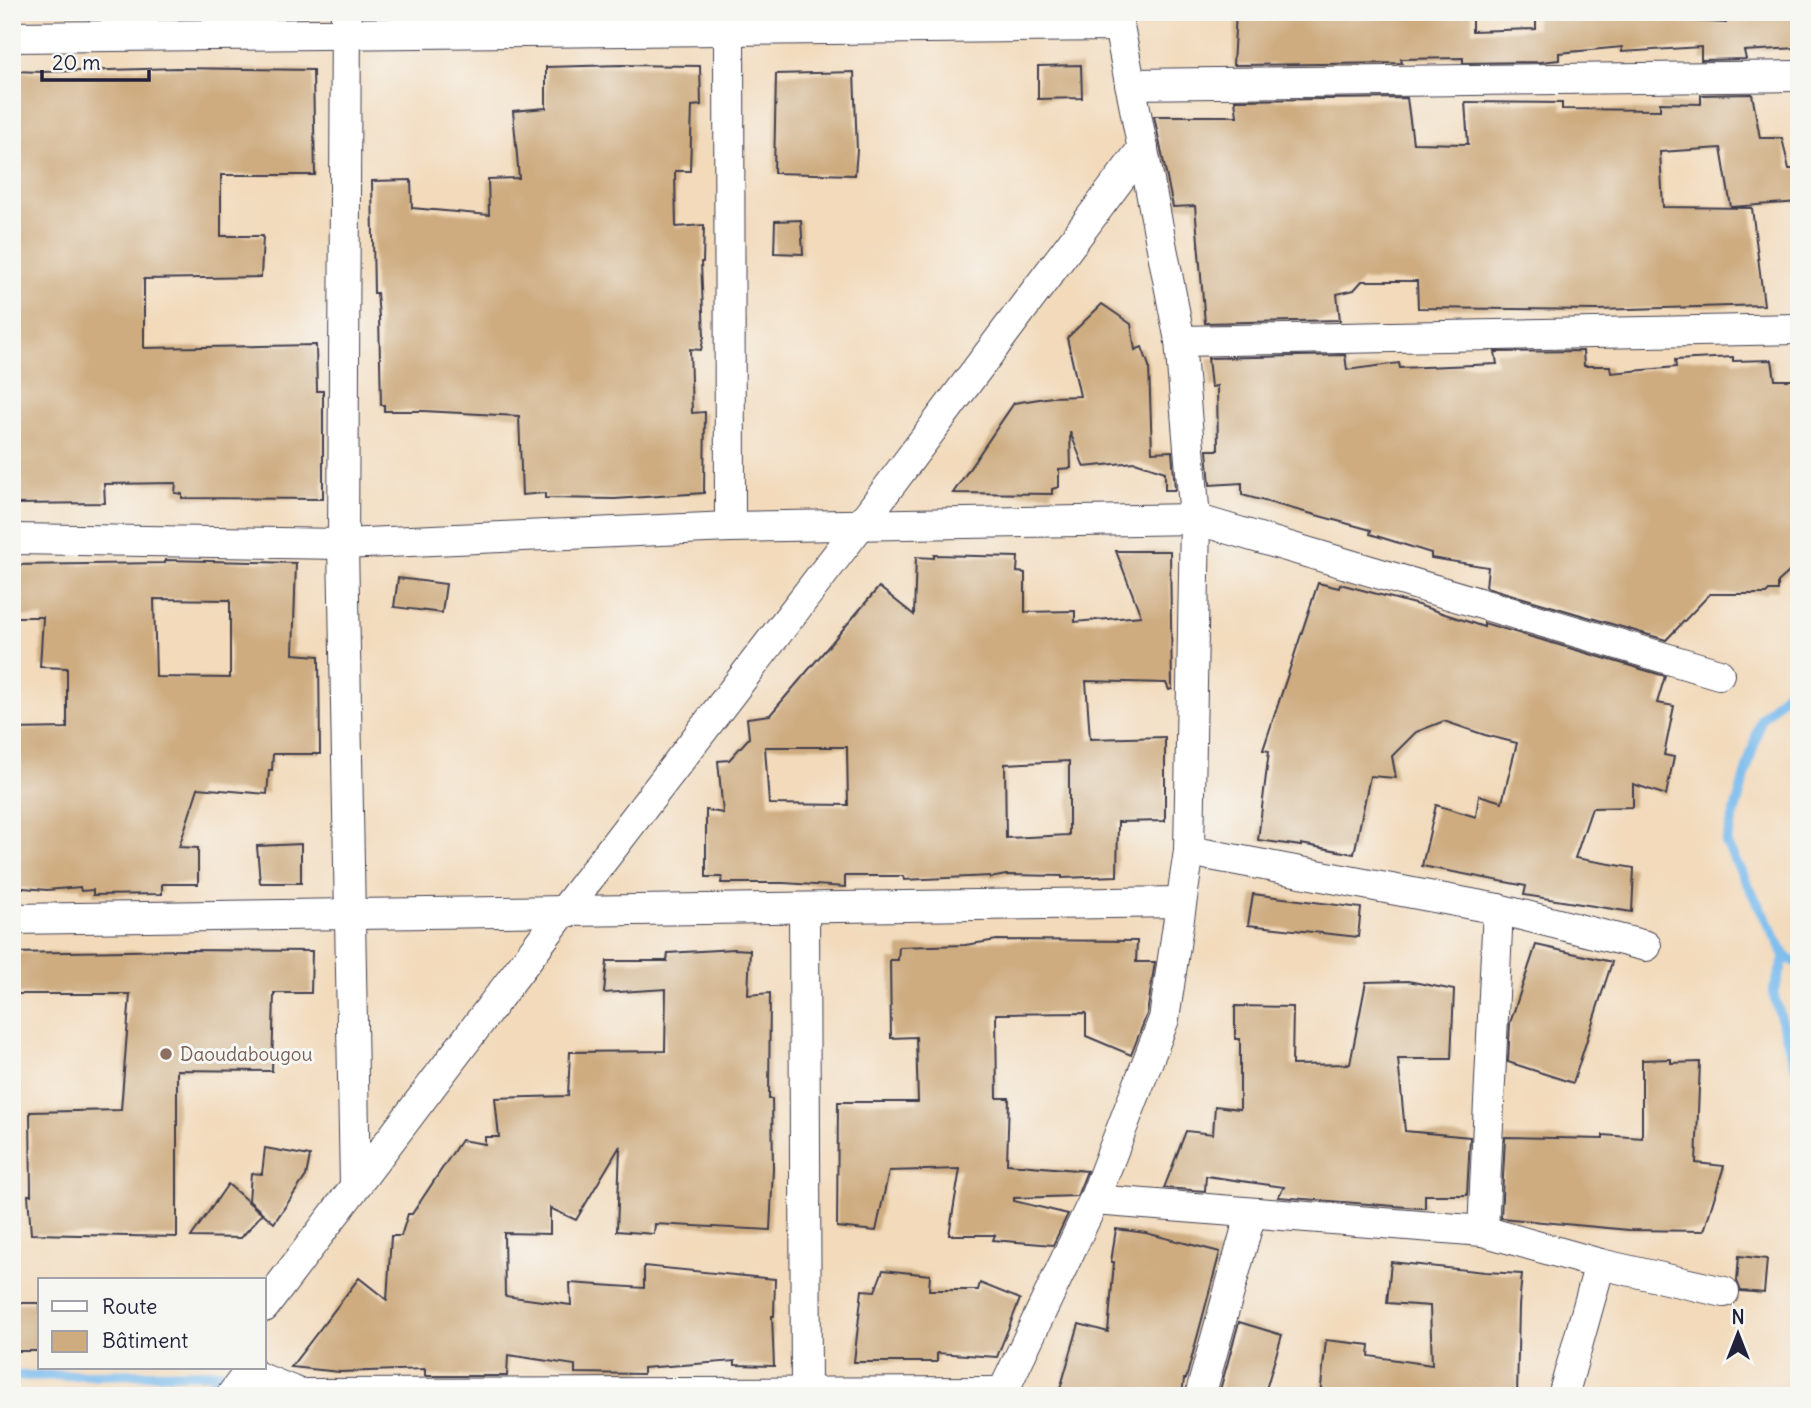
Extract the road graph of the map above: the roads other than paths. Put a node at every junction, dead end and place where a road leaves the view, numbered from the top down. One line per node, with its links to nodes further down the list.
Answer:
1 (1119, 19): 2 (street); 6 (street)
2 (729, 21): 3 (street); 12 (street)
3 (346, 23): 4 (street); 14 (street)
4 (12, 37)
5 (1799, 76): 6 (street)
6 (1130, 85): 7 (street)
7 (1143, 148): 9 (street); 11 (street)
8 (1799, 328): 9 (street)
9 (1180, 341): 10 (street)
10 (1195, 519): 11 (street); 15 (street); 16 (street)
11 (861, 524): 12 (street); 20 (street)
12 (730, 527): 14 (street)
13 (12, 539): 14 (street)
14 (343, 544): 21 (street)
15 (1719, 674)
16 (1189, 851): 17 (street); 19 (street)
17 (1181, 902): 18 (street); 25 (street)
18 (804, 909): 20 (street); 32 (street)
19 (1498, 909): 23 (street); 27 (street)
20 (563, 912): 21 (street); 24 (street)
21 (352, 915): 22 (street); 24 (street)
22 (12, 919)
23 (1646, 946)
24 (355, 1185): 30 (street)
25 (1094, 1199): 26 (street); 33 (street)
26 (1251, 1213): 27 (street); 34 (street)
27 (1483, 1231): 28 (street)
28 (1600, 1264): 29 (street); 35 (street)
29 (1724, 1292)
30 (266, 1304)
31 (243, 1379): 32 (street)
32 (806, 1394): 33 (street)
33 (1002, 1394)
34 (1200, 1396)
35 (1563, 1396)

